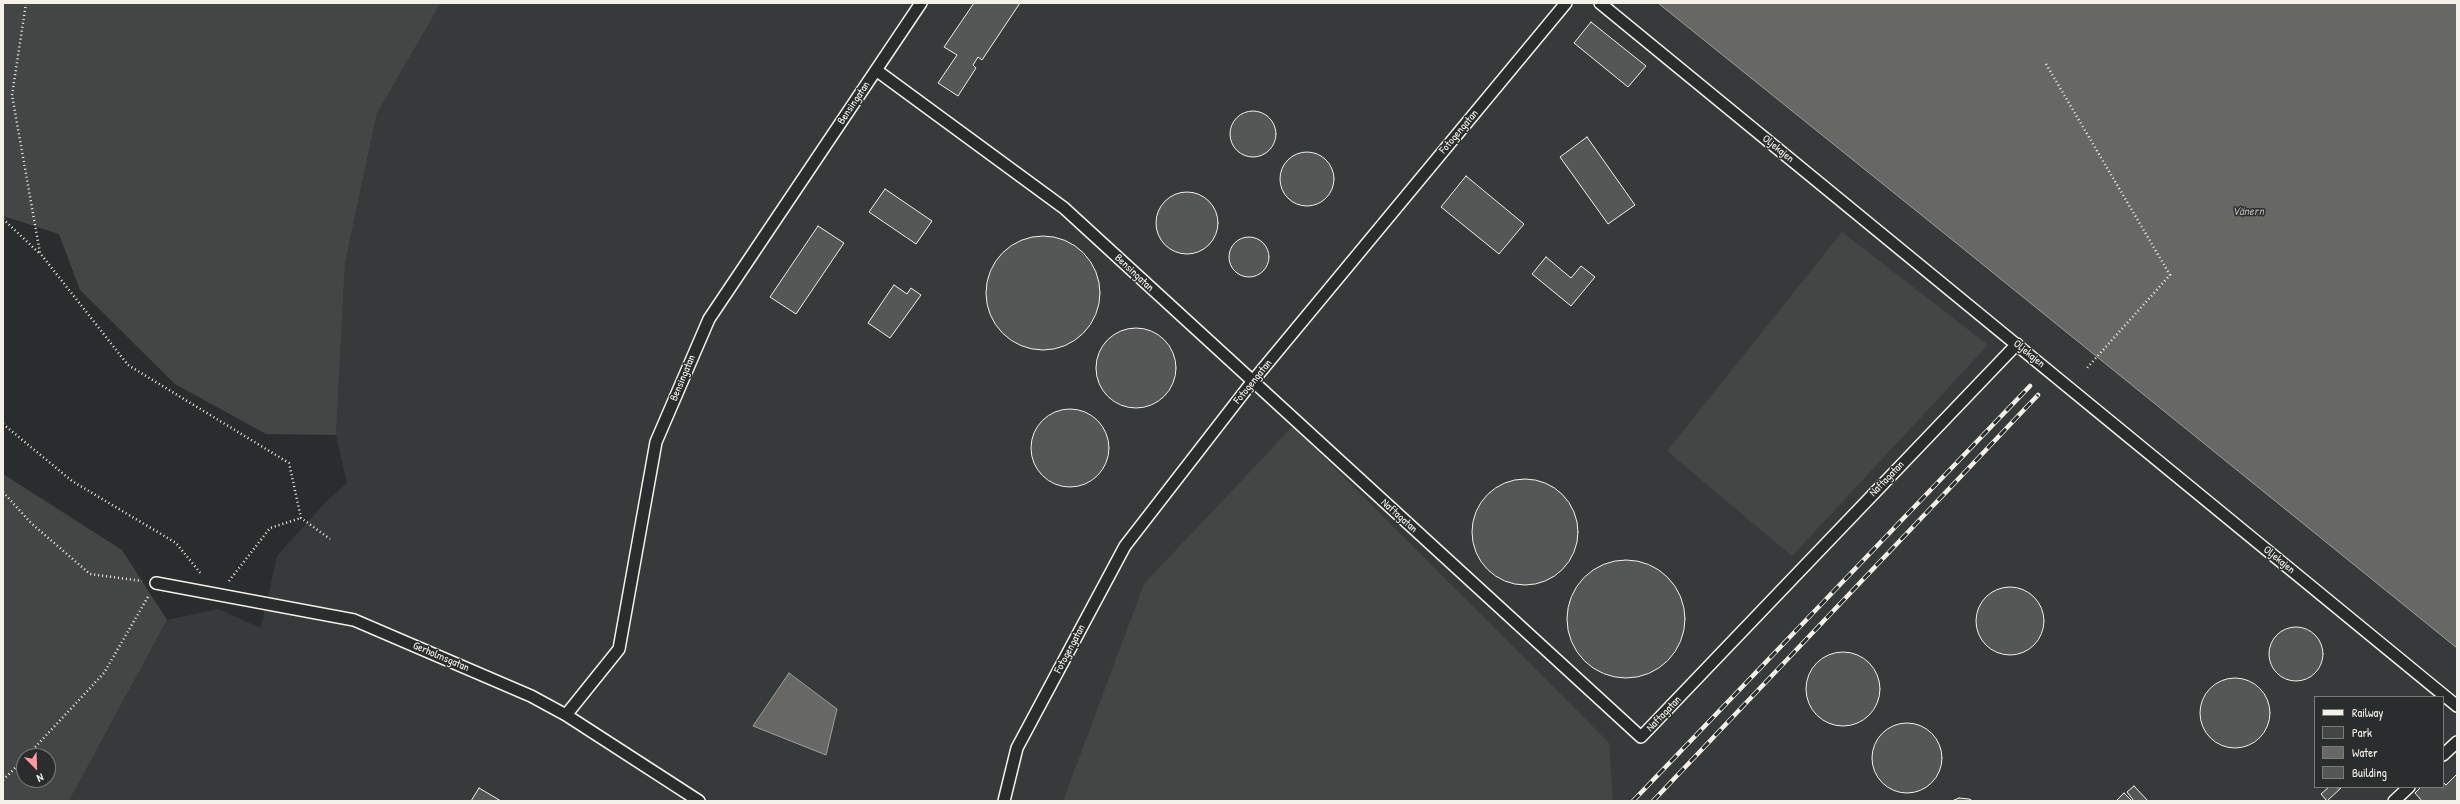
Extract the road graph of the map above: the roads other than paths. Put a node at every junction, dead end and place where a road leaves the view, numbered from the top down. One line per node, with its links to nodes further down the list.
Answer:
1 (921, 3): 4 (lane, Bensingatan)
2 (1566, 3): 6 (lane, Fotogengatan)
3 (1600, 3): 5 (lane, Oljekajen)
4 (876, 70): 6 (lane, Bensingatan); 9 (lane, Bensingatan)
5 (2017, 344): 6 (lane, Naftagatan); 8 (lane, Oljekajen)
6 (1252, 382): 14 (lane, Fotogengatan)
7 (156, 583): 9 (lane, Gerholmsgatan)
8 (2457, 706)
9 (566, 714): 13 (lane, Gerholmsgatan)
10 (2457, 742): 11 (lane)
11 (2444, 754)
12 (2408, 788): 15 (lane)
13 (699, 801)
14 (1004, 801)
15 (2394, 801)

